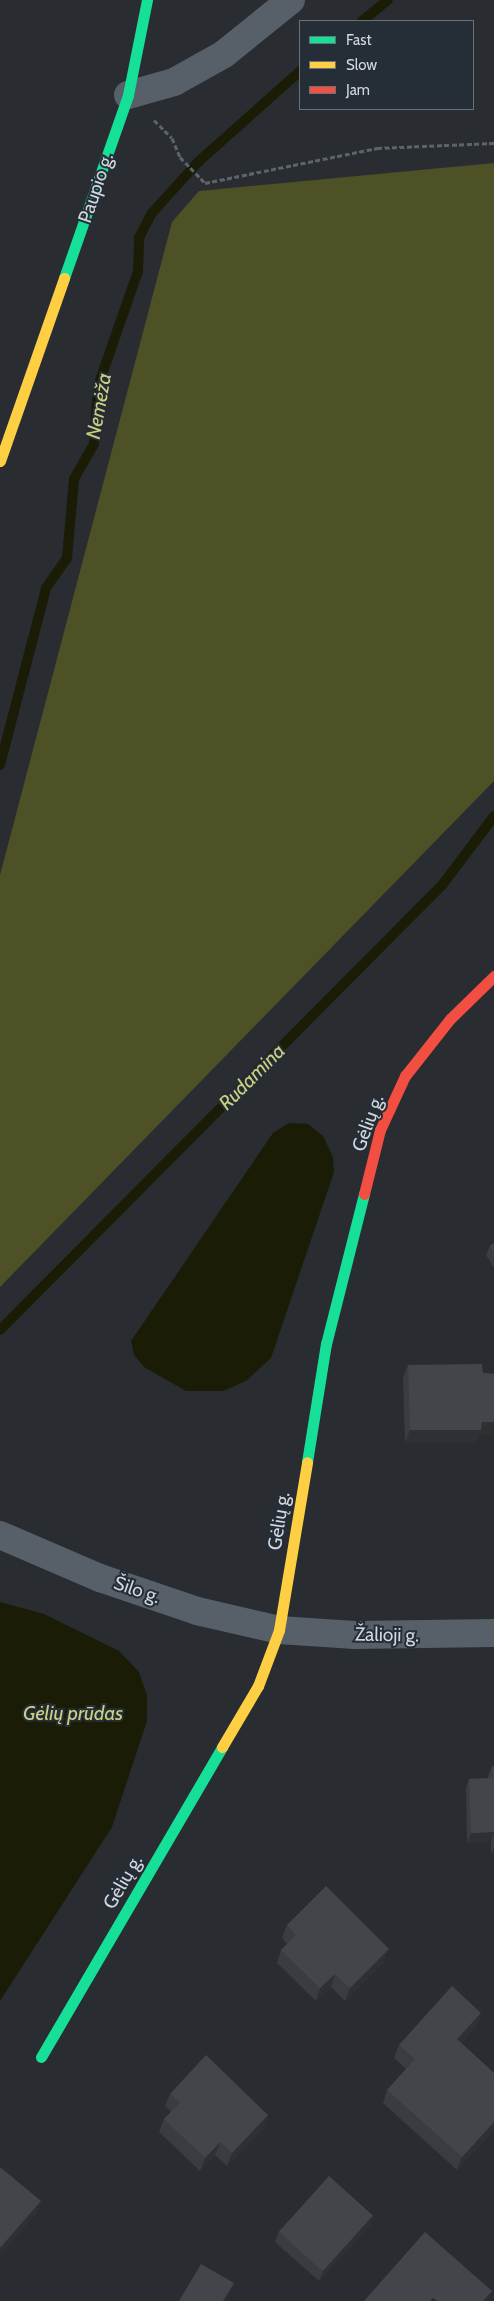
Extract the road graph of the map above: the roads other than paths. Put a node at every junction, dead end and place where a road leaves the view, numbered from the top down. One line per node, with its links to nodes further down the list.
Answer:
1 (146, 0): 3 (street, Paupio g.)
2 (291, 0): 3 (street)
3 (128, 95): 4 (street, Paupio g.)
4 (0, 462)
5 (494, 976): 7 (street, Gėlių g.)
6 (0, 1535): 7 (street, Šilo g.)
7 (279, 1630): 8 (street, Žalioji g.); 9 (street, Gėlių g.)
8 (494, 1633)
9 (41, 2056)

